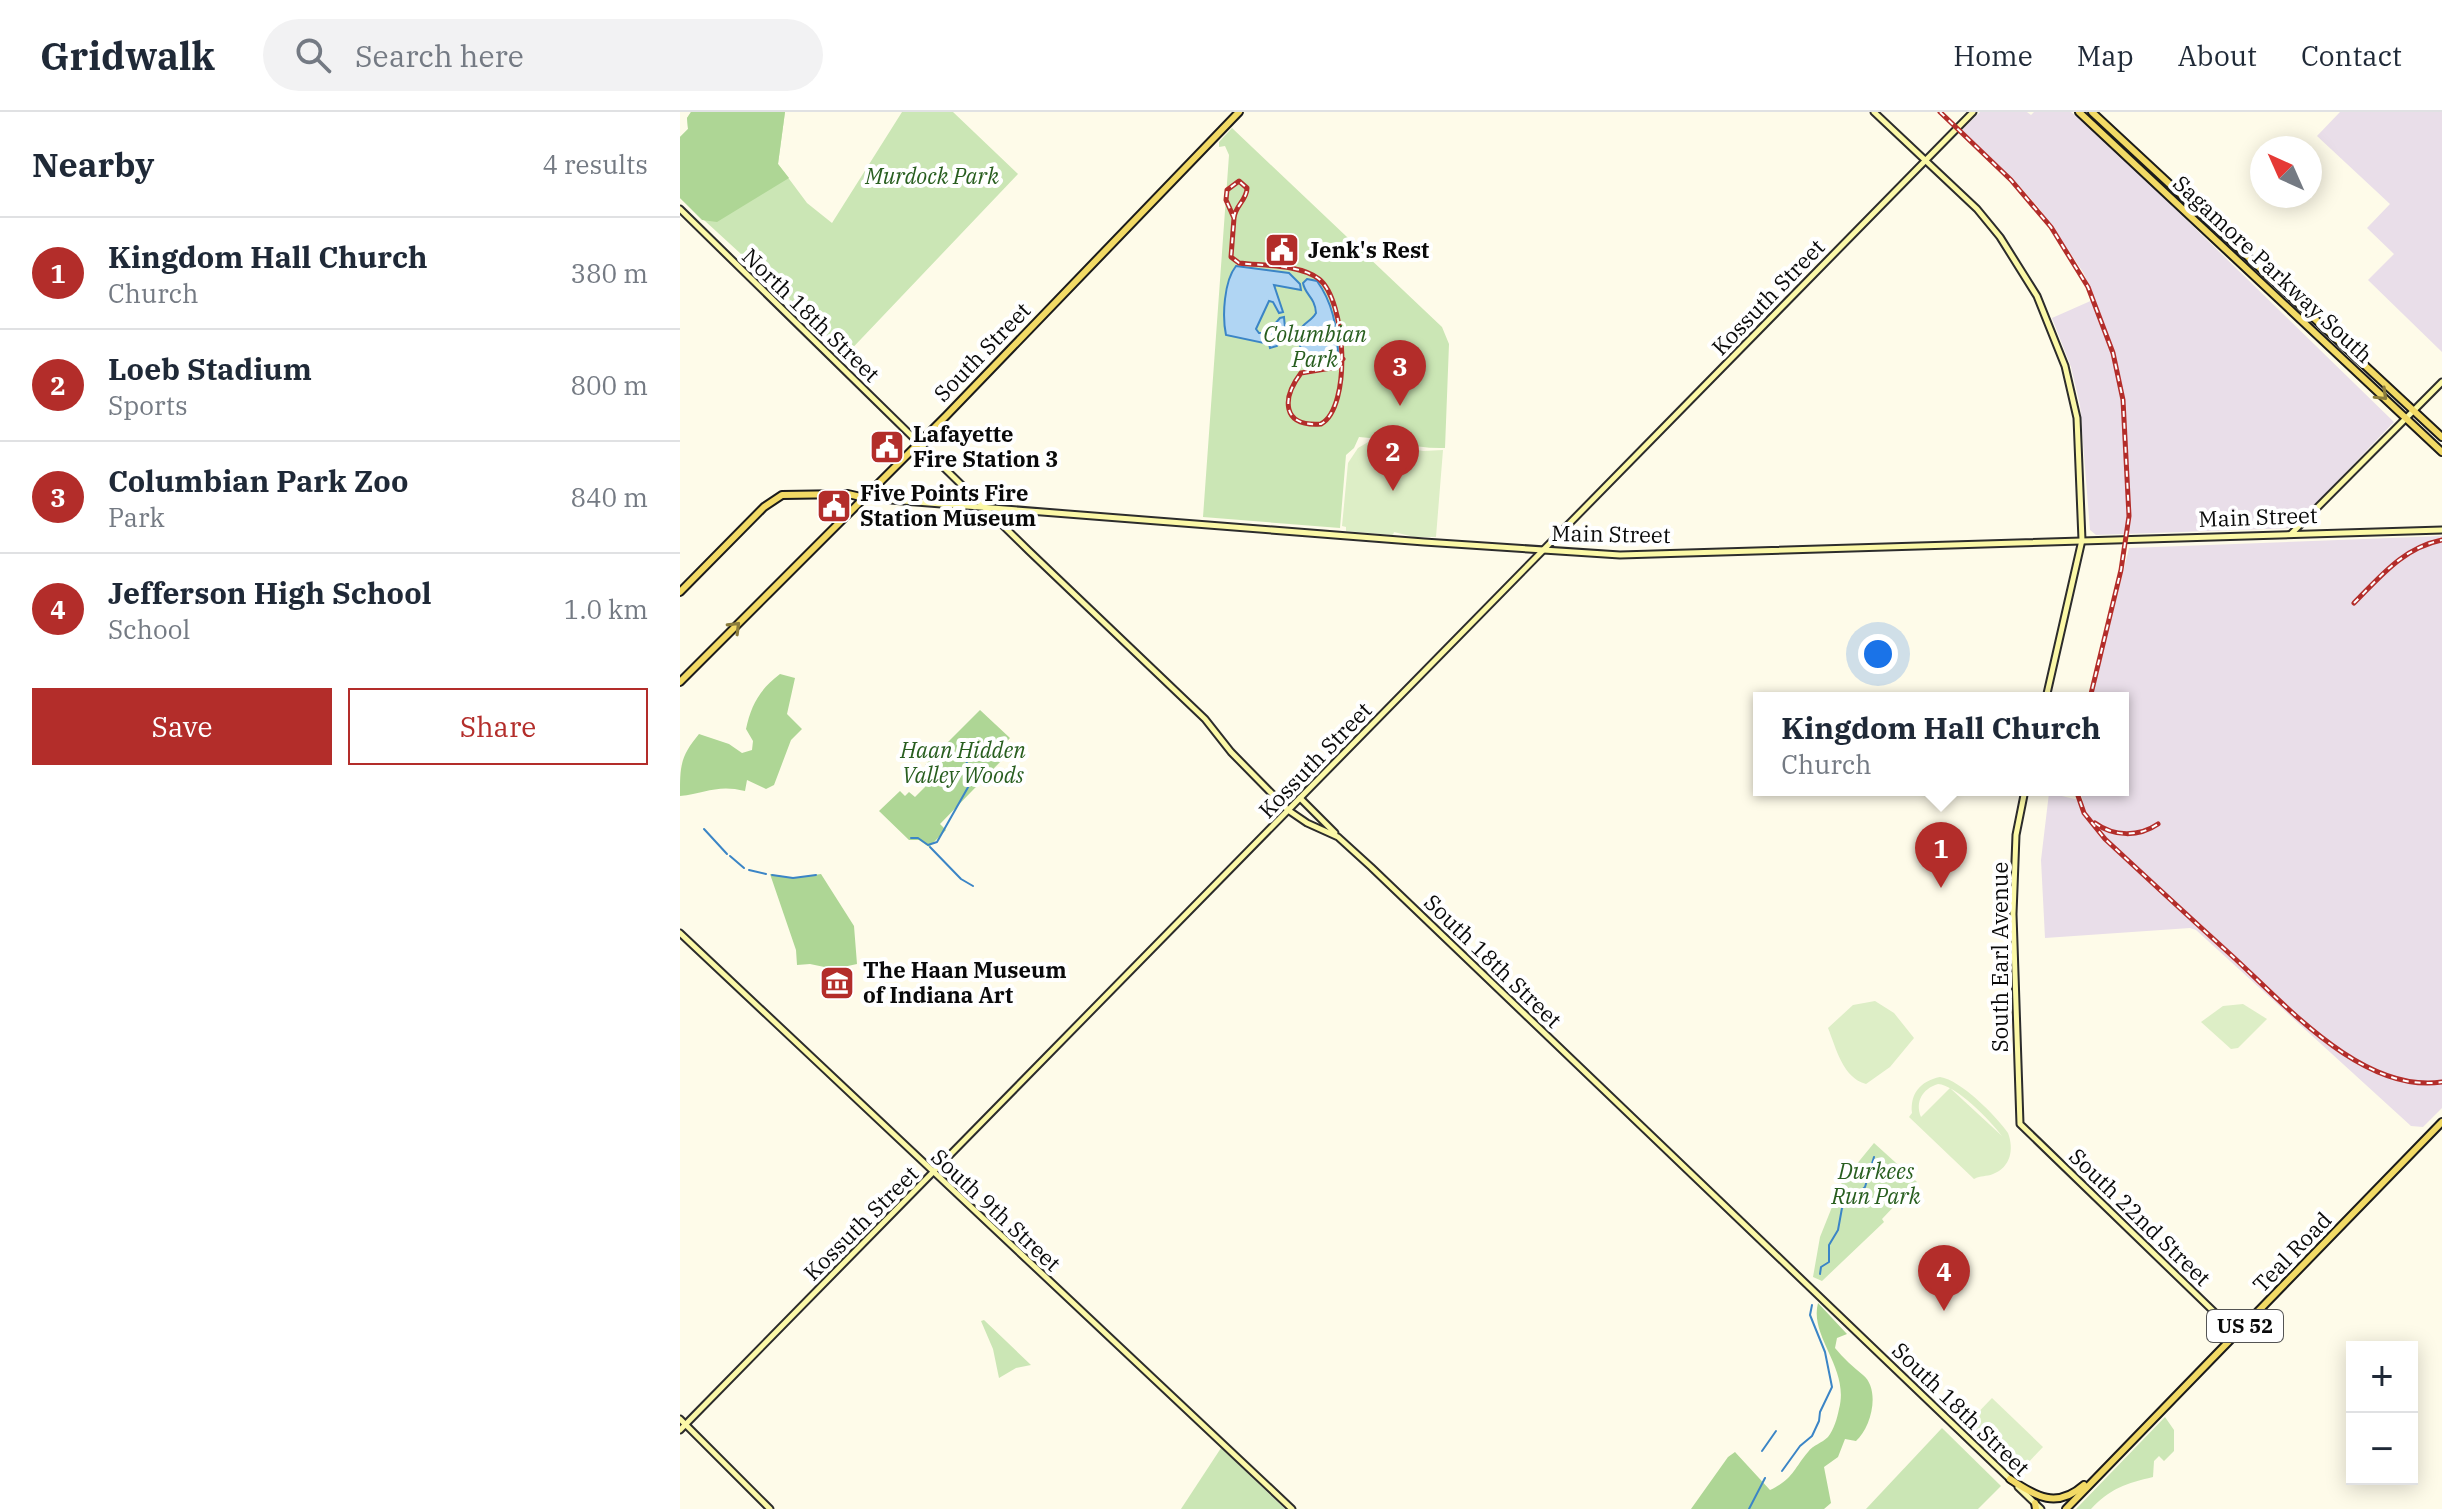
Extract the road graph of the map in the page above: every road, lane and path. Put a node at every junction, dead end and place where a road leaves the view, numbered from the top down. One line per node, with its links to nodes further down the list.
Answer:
1 (1239, 112): 12 (main road, South Street)
2 (1874, 112): 6 (street)
3 (1973, 112): 6 (street, Kossuth Street)
4 (2079, 112): 10 (main road, Sagamore Parkway South, one-way to 10)
5 (2092, 112): 9 (main road, Sagamore Parkway South)
6 (1925, 160): 22 (street); 23 (street, Kossuth Street)
7 (680, 209): 12 (street, North 18th Street)
8 (2442, 382): 9 (street)
9 (2413, 411): 10 (street); 11 (main road, Sagamore Parkway South)
10 (2406, 419): 13 (main road, Sagamore Parkway South); 21 (street)
11 (2442, 437)
12 (920, 442): 14 (street, South 18th Street); 15 (main road, South Street)
13 (2442, 452)
14 (963, 486): 16 (street); 17 (street, South 18th Street)
15 (865, 498): 16 (street, Main Street); 24 (main road, Main Street); 25 (main road, South Street, one-way to 15)
16 (962, 505): 17 (street, Main Street)
17 (983, 506): 18 (street, Main Street); 19 (street, South 18th Street)
18 (1006, 509): 19 (street); 23 (street, Main Street)
19 (1001, 524): 29 (street, South 18th Street)
20 (2442, 530): 21 (street, Main Street)
21 (2291, 534): 22 (street, Main Street)
22 (2082, 540): 23 (street, Main Street); 26 (street)
23 (1543, 550): 28 (street, Kossuth Street)
24 (680, 592)
25 (680, 682)
26 (2047, 692)
27 (2024, 796): 33 (street, South Earl Avenue)
28 (1300, 798): 29 (street, Kossuth Street); 30 (street)
29 (1288, 810): 30 (street, South 18th Street); 34 (street, Kossuth Street)
30 (1338, 837): 40 (street, South 18th Street)
31 (680, 933): 34 (street, South 9th Street)
32 (2442, 1122): 35 (main road, Teal Road / US 52)
33 (2020, 1124): 35 (street, South 22nd Street)
34 (934, 1172): 37 (street, Kossuth Street); 43 (street, South 9th Street)
35 (2237, 1334): 39 (main road, Teal Road / US 52)
36 (680, 1419): 37 (street)
37 (686, 1424): 38 (street, Kossuth Street); 42 (street)
38 (680, 1430)
39 (2103, 1471): 40 (main road); 44 (main road, Teal Road / US 52)
40 (2010, 1479): 41 (street, South 18th Street)
41 (2037, 1507)
42 (770, 1509)
43 (1292, 1509)
44 (2066, 1509)

